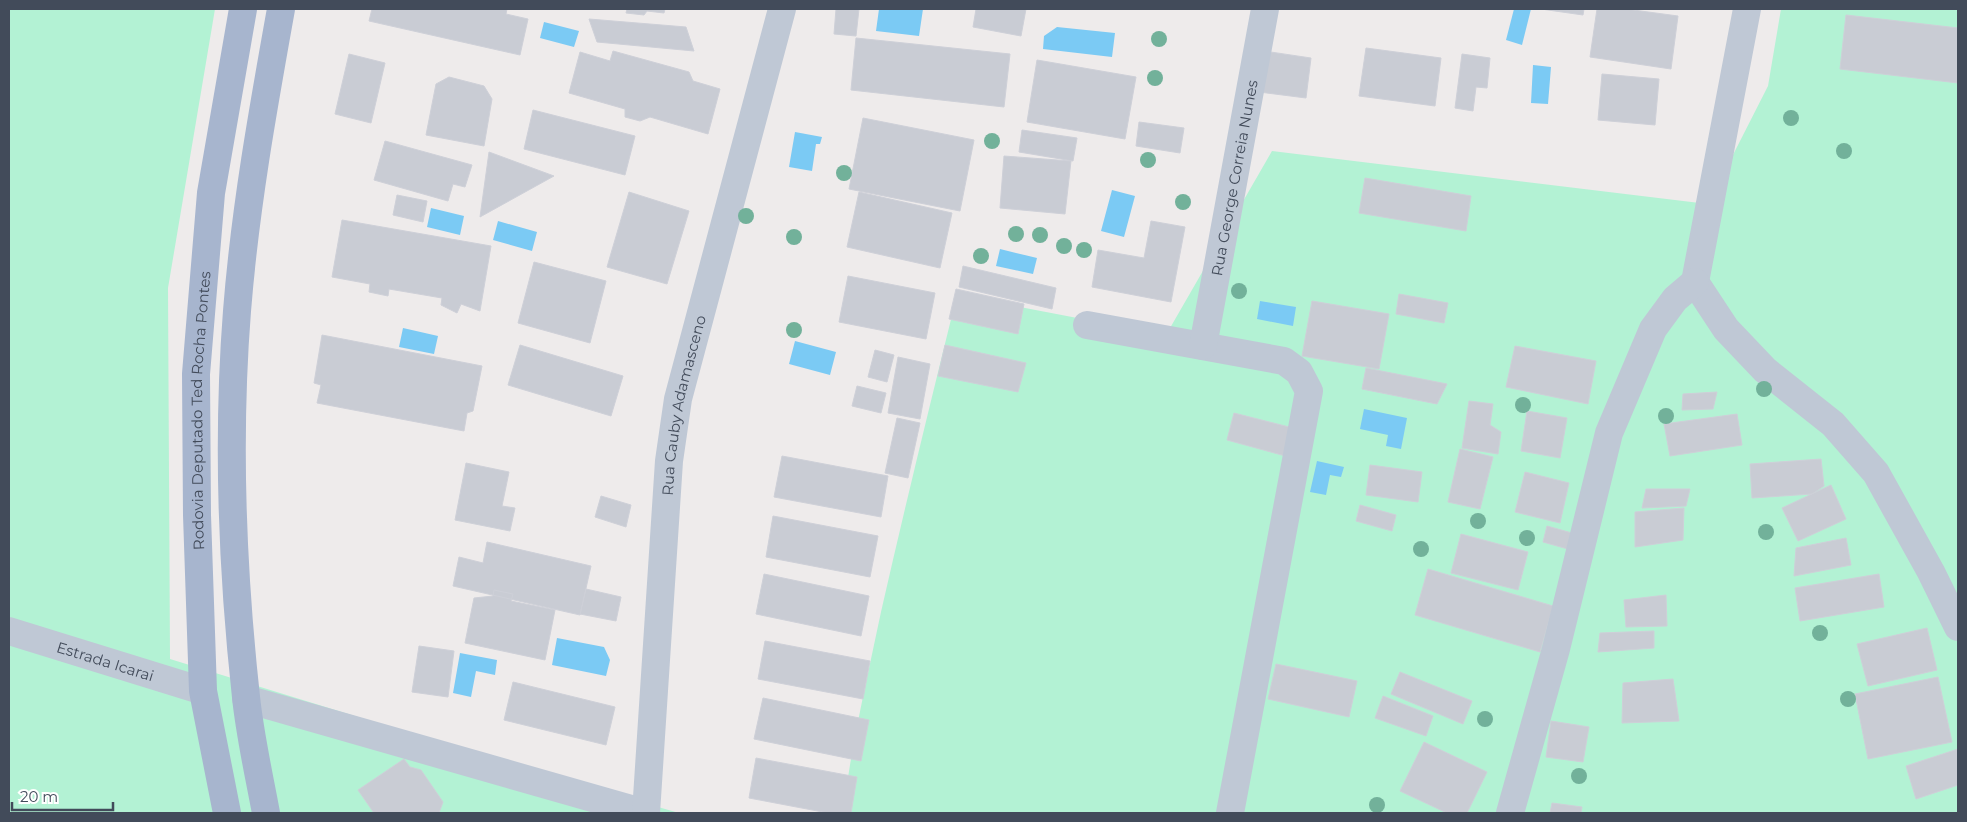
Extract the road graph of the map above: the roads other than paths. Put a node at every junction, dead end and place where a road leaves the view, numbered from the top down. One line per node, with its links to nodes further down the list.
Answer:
1 (243, 9): 11 (main road, Rodovia Deputado Ted Rocha Pontes)
2 (281, 9): 12 (main road, Rodovia Deputado Ted Rocha Pontes)
3 (782, 9): 15 (street, Rua Cauby Adamasceno)
4 (1265, 9): 8 (street, Rua George Correia Nunes)
5 (1747, 9): 6 (street)
6 (1695, 282): 9 (street); 17 (street)
7 (1087, 325): 8 (street)
8 (1202, 346): 16 (street)
9 (1958, 627)
10 (9, 631): 11 (street, Estrada Icarai)
11 (203, 691): 13 (main road, Rodovia Deputado Ted Rocha Pontes)
12 (246, 699): 14 (main road, Rodovia Deputado Ted Rocha Pontes); 15 (street)
13 (227, 813)
14 (266, 813)
15 (645, 813)
16 (1230, 813)
17 (1510, 813)

